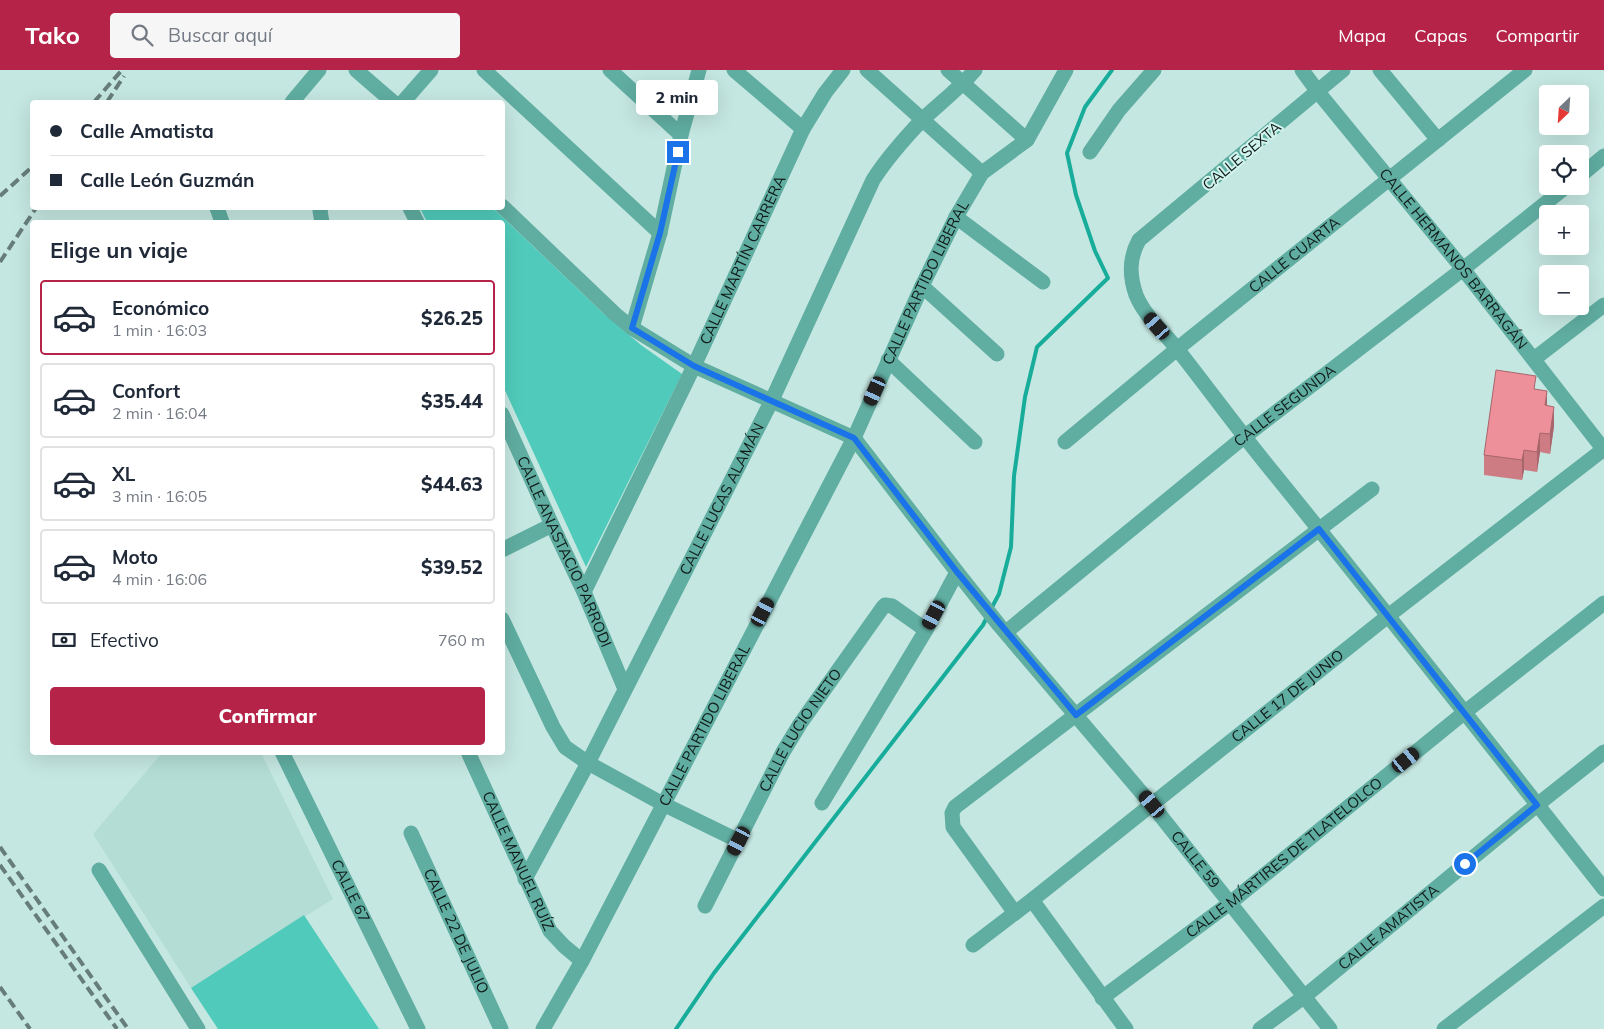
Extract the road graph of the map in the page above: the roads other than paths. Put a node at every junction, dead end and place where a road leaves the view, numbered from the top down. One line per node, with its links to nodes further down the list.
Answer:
1 (319, 70): 20 (street)
2 (356, 70): 21 (street)
3 (431, 70): 22 (street)
4 (484, 70): 36 (street)
5 (610, 70): 25 (street)
6 (699, 70): 25 (street)
7 (734, 70): 24 (street)
8 (844, 70): 24 (street, CALLE MARTÍN CARRERA)
9 (867, 70): 23 (street)
10 (948, 70): 18 (street)
11 (975, 70): 18 (street, CALLE LUCAS ALAMÁN)
12 (1066, 70): 26 (street)
13 (1154, 70): 28 (street)
14 (1302, 70): 19 (street, CALLE HERMANOS BARRAGÁN)
15 (1343, 70): 19 (street, CALLE SEXTA)
16 (1380, 70): 27 (street)
17 (1525, 70): 27 (street, CALLE CUARTA)
18 (964, 83): 23 (street, CALLE LUCAS ALAMÁN); 26 (street)
19 (1318, 92): 32 (street, CALLE HERMANOS BARRAGÁN); 42 (street, CALLE SEXTA)
20 (294, 100)
21 (392, 100)
22 (405, 100)
23 (923, 120): 31 (street); 47 (street, CALLE LUCAS ALAMÁN)
24 (804, 129): 46 (street, CALLE MARTÍN CARRERA)
25 (682, 135): 36 (street)
26 (1027, 140): 31 (street, CALLE PARTIDO LIBERAL)
27 (1438, 140): 32 (street, CALLE CUARTA)
28 (1090, 152)
29 (1604, 156): 30 (street)
30 (1589, 168)
31 (982, 174): 35 (street, CALLE PARTIDO LIBERAL)
32 (1389, 180): 37 (street, CALLE HERMANOS BARRAGÁN); 42 (street, CALLE CUARTA)
33 (1556, 195): 37 (street, CALLE SEGUNDA)
34 (505, 209): 41 (street)
35 (956, 217): 38 (street); 39 (street, CALLE PARTIDO LIBERAL)
36 (660, 233): 41 (street)
37 (1463, 269): 44 (street, CALLE HERMANOS BARRAGÁN); 49 (street, CALLE SEGUNDA)
38 (1043, 282)
39 (922, 286): 43 (street); 45 (street, CALLE PARTIDO LIBERAL)
40 (1604, 305): 44 (street)
41 (632, 328): 46 (street)
42 (1177, 348): 49 (street); 52 (street, CALLE CUARTA)
43 (997, 354)
44 (1534, 359): 53 (street, CALLE HERMANOS BARRAGÁN)
45 (888, 360): 50 (street, CALLE PARTIDO LIBERAL); 51 (street)
46 (694, 366): 47 (street); 59 (street, CALLE MARTÍN CARRERA)
47 (772, 400): 50 (street); 65 (street, CALLE LUCAS ALAMÁN)
48 (505, 421): 55 (street, CALLE ANASTACIO PARRODI)
49 (1244, 437): 56 (street); 63 (street, CALLE SEGUNDA)
50 (854, 438): 58 (street, CALLE 59); 73 (street, CALLE PARTIDO LIBERAL)
51 (975, 442)
52 (1065, 442)
53 (1604, 450): 61 (street, CALLE 17 DE JUNIO)
54 (1372, 489): 56 (street)
55 (552, 525): 57 (street); 59 (street, CALLE ANASTACIO PARRODI)
56 (1319, 529): 61 (street); 67 (street)
57 (505, 548)
58 (957, 572): 63 (street, CALLE 59); 64 (street)
59 (584, 592): 65 (street, CALLE ANASTACIO PARRODI)
60 (1604, 602): 66 (street, CALLE MÁRTIRES DE TLATELOLCO)
61 (1388, 616): 66 (street); 74 (street, CALLE 17 DE JUNIO)
62 (505, 625): 71 (street)
63 (1002, 628): 67 (street, CALLE 59)
64 (926, 630): 72 (street); 77 (street, CALLE LUCIO NIETO)
65 (625, 689): 71 (street, CALLE LUCAS ALAMÁN)
66 (1465, 712): 75 (street); 82 (street, CALLE MÁRTIRES DE TLATELOLCO)
67 (1076, 715): 74 (street, CALLE 59); 85 (street)
68 (1604, 752): 75 (street, CALLE AMATISTA)
69 (283, 755): 92 (street, CALLE 67)
70 (469, 755): 79 (street, CALLE MANUEL RUÍZ)
71 (588, 763): 73 (street); 79 (street, CALLE LUCAS ALAMÁN)
72 (822, 803)
73 (663, 804): 77 (street); 87 (street, CALLE PARTIDO LIBERAL)
74 (1152, 804): 81 (street, CALLE 17 DE JUNIO); 82 (street, CALLE 59)
75 (1537, 805): 80 (street); 88 (street, CALLE AMATISTA)
76 (411, 832): 93 (street, CALLE 22 DE JULIO)
77 (739, 841): 83 (street, CALLE LUCIO NIETO)
78 (99, 870): 91 (street)
79 (526, 879): 87 (street, CALLE MANUEL RUÍZ)
80 (1604, 889)
81 (1032, 900): 85 (street, CALLE 17 DE JUNIO); 89 (street)
82 (1230, 902): 88 (street, CALLE 59); 89 (street, CALLE MÁRTIRES DE TLATELOLCO)
83 (705, 906)
84 (1604, 906): 97 (street)
85 (1015, 913): 86 (street, CALLE 17 DE JUNIO)
86 (973, 945)
87 (582, 961): 90 (street, CALLE PARTIDO LIBERAL)
88 (1305, 996): 95 (street, CALLE AMATISTA); 96 (street, CALLE 59)
89 (1102, 998): 94 (street)
90 (550, 1026)
91 (198, 1029)
92 (418, 1029)
93 (501, 1029)
94 (1126, 1029)
95 (1260, 1029)
96 (1330, 1029)
97 (1444, 1029)

